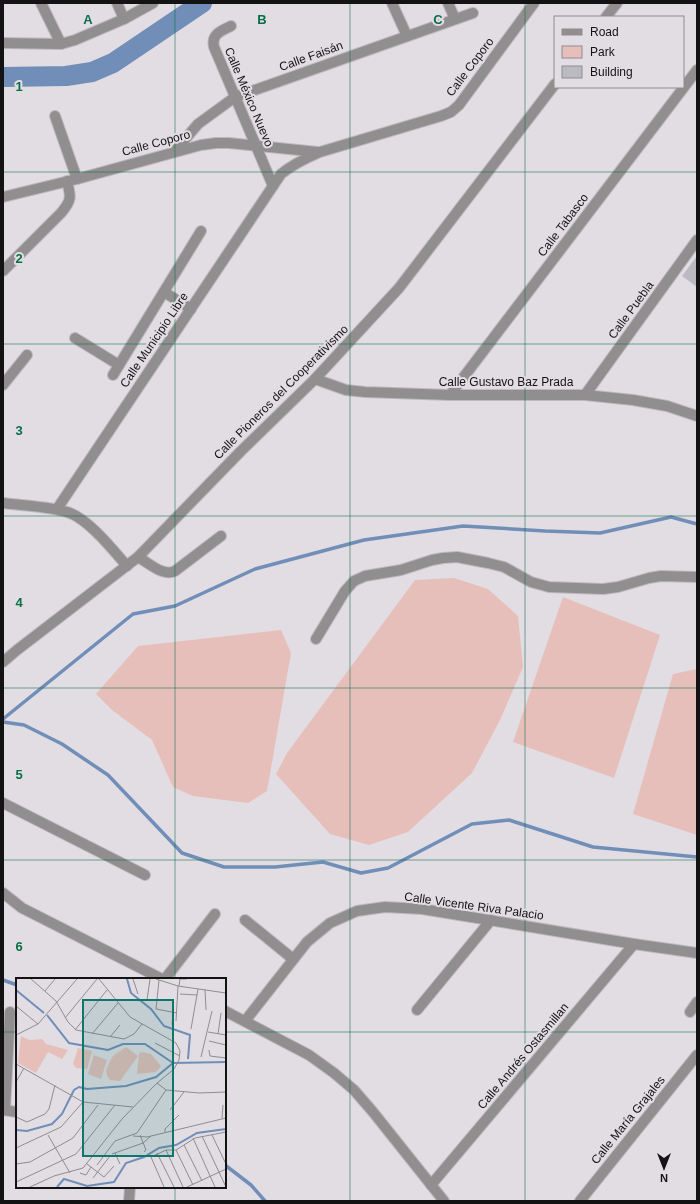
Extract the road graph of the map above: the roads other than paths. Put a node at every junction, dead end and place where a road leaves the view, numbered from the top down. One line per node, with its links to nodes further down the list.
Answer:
1 (41, 3): 15 (street)
2 (117, 3): 10 (street)
3 (153, 3): 10 (street)
4 (392, 3): 13 (street)
5 (448, 3): 11 (street)
6 (534, 3): 24 (street, Calle Coporo)
7 (617, 3): 9 (street)
8 (473, 13): 11 (street, Calle Faisán)
9 (607, 16)
10 (124, 19): 15 (street)
11 (456, 19): 13 (street, Calle Faisán)
12 (231, 26): 20 (street, Calle México Nuevo)
13 (407, 36): 20 (street, Calle Faisán)
14 (3, 43): 15 (street)
15 (61, 44)
16 (697, 70): 18 (street, Calle Tabasco)
17 (554, 85): 38 (street, Calle Pioneros del Cooperativismo)
18 (684, 87)
19 (683, 88): 40 (street, Calle Tabasco)
20 (235, 97): 22 (street, Calle México Nuevo); 23 (street, Calle Faisán)
21 (55, 116): 25 (street)
22 (257, 146): 23 (street, Calle Coporo); 24 (street, Calle Coporo); 27 (street, Calle México Nuevo)
23 (175, 151): 25 (street, Calle Coporo)
24 (320, 152): 27 (street, Calle Coporo)
25 (77, 178): 26 (street, Calle Coporo)
26 (66, 181): 28 (street, Calle Coporo); 31 (street)
27 (273, 186): 33 (street, Calle Municipio Libre)
28 (3, 197)
29 (201, 231): 32 (street)
30 (697, 240): 41 (street, Calle Puebla)
31 (3, 271)
32 (164, 292): 33 (street); 36 (street)
33 (191, 309): 44 (street, Calle Municipio Libre)
34 (75, 338): 36 (street)
35 (27, 355): 39 (street)
36 (119, 365): 37 (street)
37 (113, 375)
38 (315, 379): 40 (street, Calle Gustavo Baz Prada); 46 (street, Calle Pioneros del Cooperativismo)
39 (3, 385)
40 (450, 395): 41 (street, Calle Gustavo Baz Prada)
41 (585, 395): 42 (street, Calle Gustavo Baz Prada)
42 (697, 416)
43 (3, 503): 44 (street)
44 (57, 509): 47 (street)
45 (221, 536): 46 (street)
46 (138, 557): 47 (street, Calle Pioneros del Cooperativismo)
47 (127, 566): 50 (street, Calle Pioneros del Cooperativismo)
48 (697, 577): 49 (street)
49 (316, 639)
50 (3, 662)
51 (3, 803): 52 (street)
52 (145, 875)
53 (3, 892): 60 (street)
54 (215, 914): 61 (street)
55 (245, 920): 59 (street)
56 (492, 920): 57 (street, Calle Vicente Riva Palacio); 59 (street, Calle Vicente Riva Palacio); 63 (street)
57 (634, 944): 58 (street, Calle Vicente Riva Palacio); 71 (street, Calle Andrés Ostasmillan)
58 (697, 953)
59 (293, 959): 67 (street, Calle Vicente Riva Palacio)
60 (162, 978)
61 (165, 978)
62 (697, 1002): 66 (street)
63 (417, 1010)
64 (10, 1012): 69 (street)
65 (226, 1012): 67 (street)
66 (690, 1012)
67 (245, 1021): 71 (street)
68 (697, 1055): 75 (street, Calle María Grajales)
69 (4, 1110): 70 (street)
70 (16, 1112)
71 (431, 1185): 74 (street)
72 (130, 1188): 73 (street)
73 (129, 1201)
74 (444, 1201)
75 (580, 1201)

